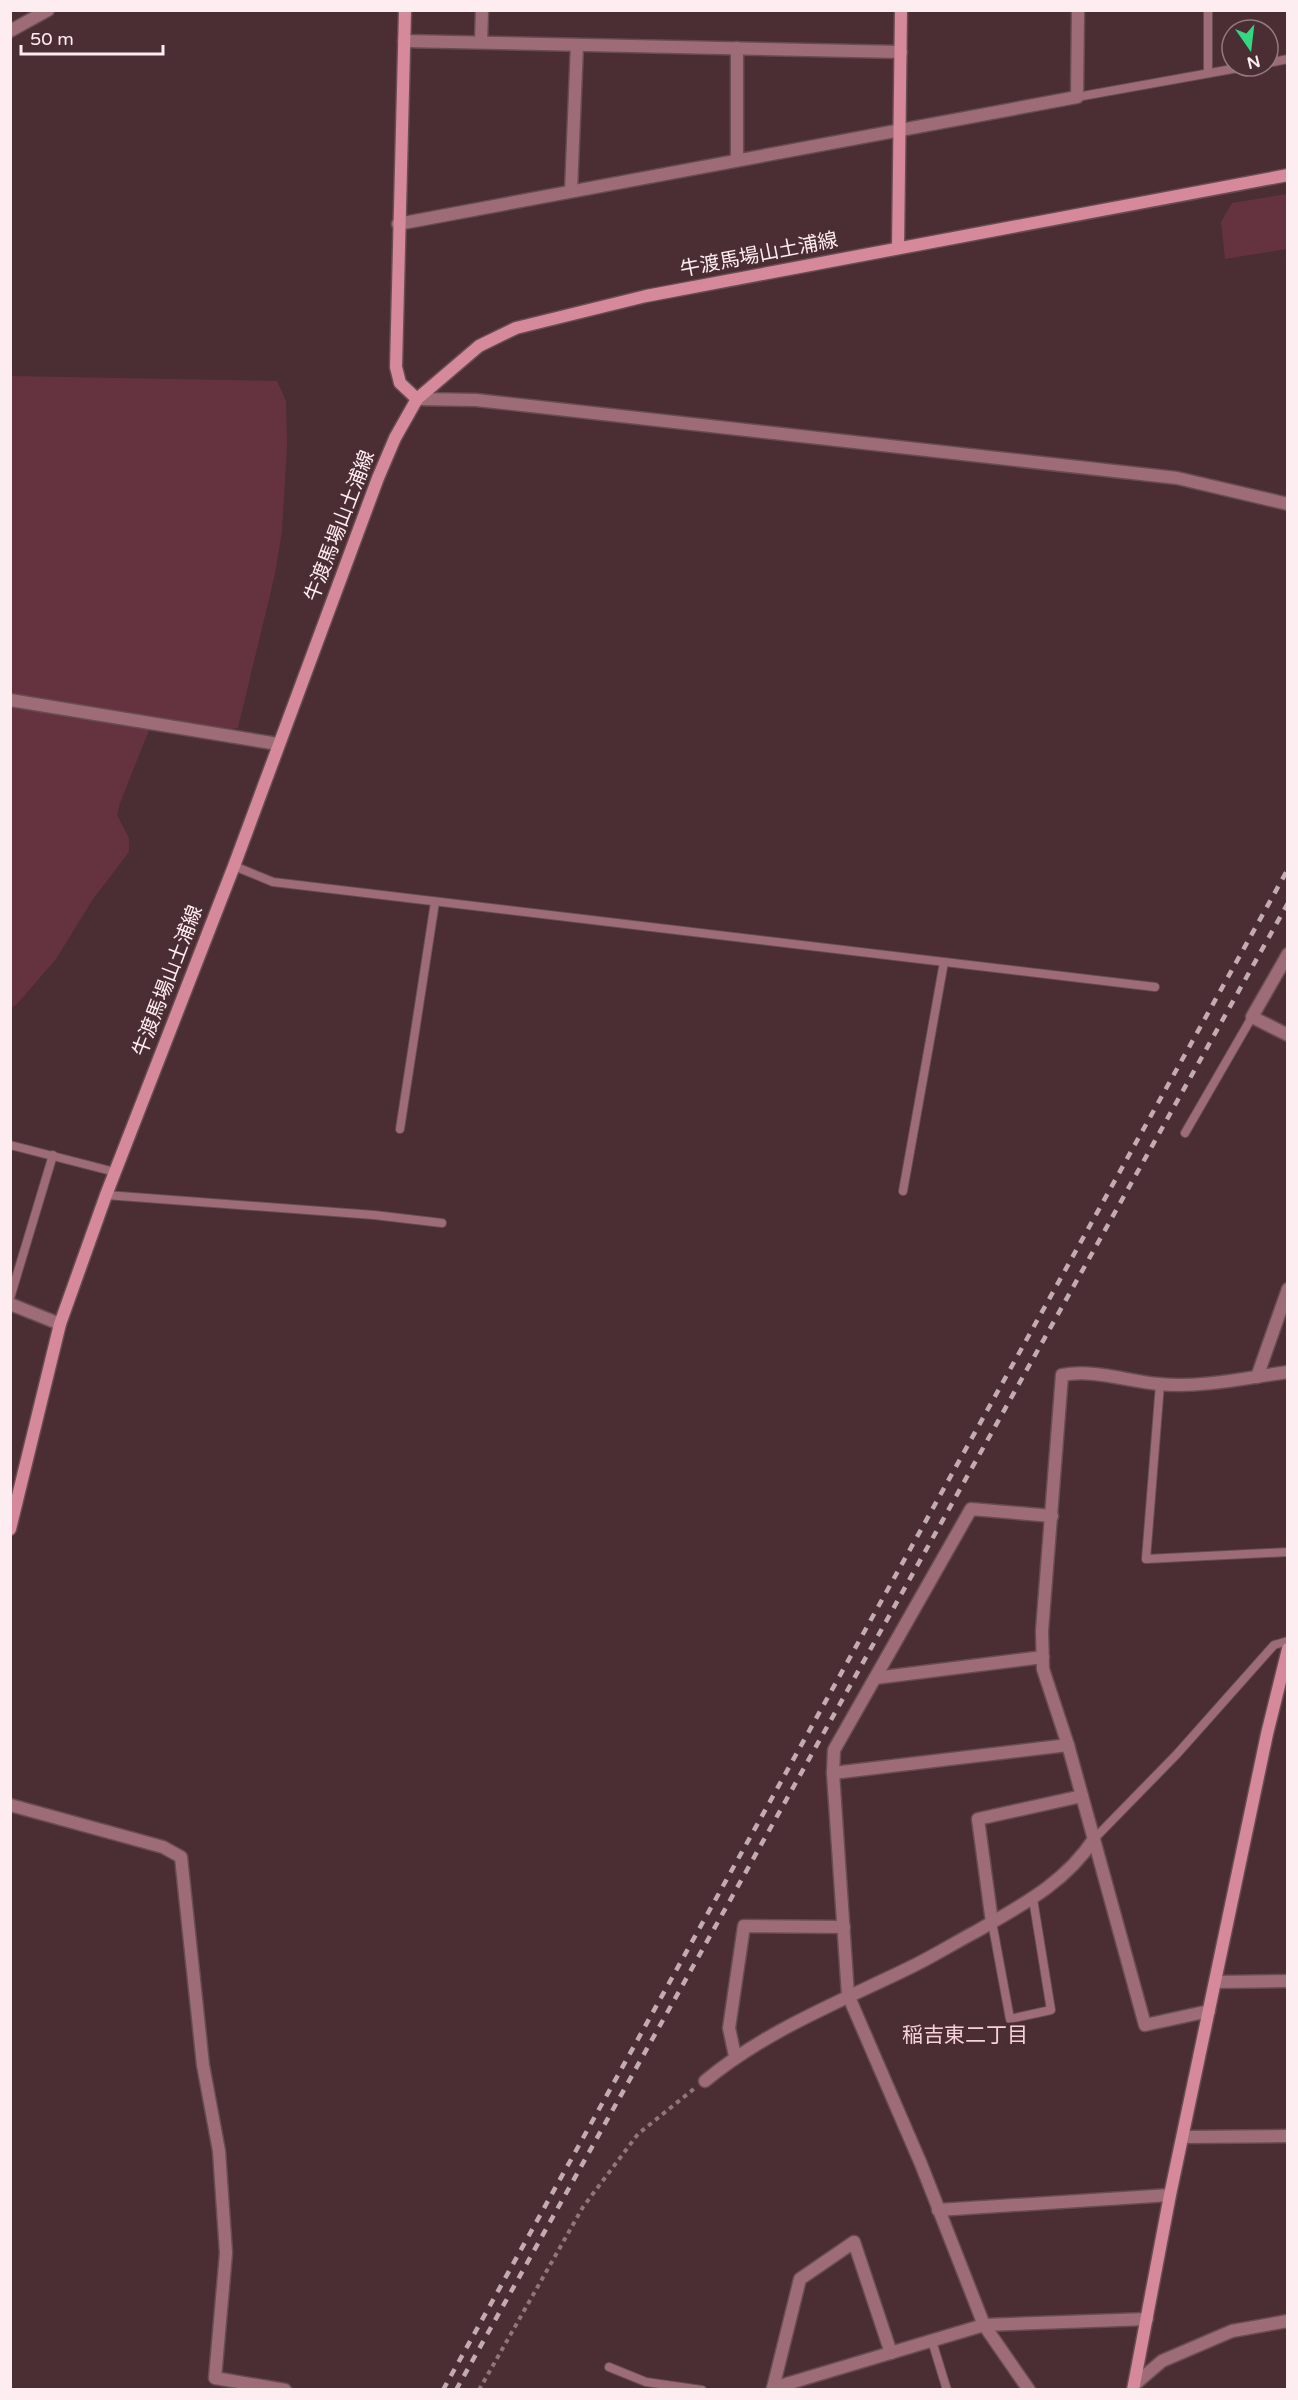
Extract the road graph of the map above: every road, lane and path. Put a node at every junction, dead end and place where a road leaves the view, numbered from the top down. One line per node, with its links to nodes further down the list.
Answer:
1 (48, 10): 7 (street)
2 (405, 10): 8 (main road)
3 (482, 10): 9 (street)
4 (901, 10): 12 (main road)
5 (1078, 10): 15 (street)
6 (1208, 10): 14 (lane)
7 (10, 31)
8 (405, 41): 9 (street); 20 (main road)
9 (481, 42): 10 (street)
10 (577, 45): 11 (street); 19 (street)
11 (737, 48): 12 (street); 17 (street)
12 (901, 52): 16 (main road)
13 (1220, 72): 14 (lane)
14 (1208, 74): 15 (lane)
15 (1077, 97): 16 (street)
16 (901, 129): 17 (street); 21 (main road)
17 (737, 160): 19 (street)
18 (1287, 175): 21 (main road, 牛渡馬場山土浦線)
19 (571, 191): 20 (street)
20 (398, 224): 22 (main road)
21 (898, 248): 22 (main road, 牛渡馬場山土浦線)
22 (417, 399): 23 (street); 25 (main road, 牛渡馬場山土浦線)
23 (1287, 504)
24 (10, 700): 25 (street)
25 (278, 744): 26 (main road, 牛渡馬場山土浦線)
26 (234, 866): 27 (lane); 37 (main road, 牛渡馬場山土浦線)
27 (435, 902): 29 (lane); 33 (lane)
28 (1287, 954): 31 (street)
29 (944, 962): 30 (lane); 38 (lane)
30 (1155, 987)
31 (1252, 1017): 32 (street); 34 (lane)
32 (1287, 1035)
33 (400, 1129)
34 (1185, 1133)
35 (10, 1145): 36 (lane)
36 (53, 1155): 37 (lane); 42 (lane)
37 (115, 1172): 39 (main road, 牛渡馬場山土浦線)
38 (903, 1191)
39 (106, 1195): 40 (lane); 44 (main road, 牛渡馬場山土浦線)
40 (442, 1223)
41 (1287, 1290): 46 (street)
42 (10, 1298)
43 (10, 1304): 44 (street)
44 (60, 1324): 49 (main road, 牛渡馬場山土浦線)
45 (1287, 1372): 46 (street)
46 (1257, 1377): 47 (street)
47 (1160, 1384): 48 (street); 50 (lane)
48 (1052, 1516): 53 (street); 54 (street)
49 (10, 1529)
50 (1287, 1552)
51 (1287, 1641): 59 (lane)
52 (1287, 1649): 64 (main road)
53 (1043, 1657): 54 (street); 55 (street)
54 (875, 1678): 56 (street)
55 (1068, 1745): 56 (street); 57 (street)
56 (833, 1773): 62 (street)
57 (1082, 1796): 59 (street); 61 (street)
58 (10, 1805): 81 (street)
59 (1094, 1839): 60 (street); 66 (street)
60 (1033, 1899): 61 (street); 61 (lane)
61 (992, 1922): 65 (street)
62 (843, 1927): 65 (street); 67 (street)
63 (1287, 1981): 64 (street)
64 (1216, 1982): 66 (main road)
65 (848, 1995): 67 (street); 72 (street)
66 (1209, 2012): 70 (main road)
67 (735, 2056): 68 (street)
68 (705, 2080): 82 (path)
69 (1287, 2136): 70 (street)
70 (1183, 2138): 71 (main road)
71 (1170, 2195): 72 (street); 73 (main road)
72 (938, 2210): 75 (street)
73 (1147, 2319): 75 (street); 79 (main road)
74 (1287, 2321): 79 (street)
75 (984, 2325): 76 (street); 85 (street)
76 (932, 2341): 77 (street); 84 (lane)
77 (891, 2353): 80 (street); 80 (street)
78 (609, 2367): 83 (lane)
79 (1134, 2387)
80 (773, 2389)
81 (285, 2390)
82 (479, 2390)
83 (702, 2390)
84 (947, 2390)
85 (1029, 2390)

